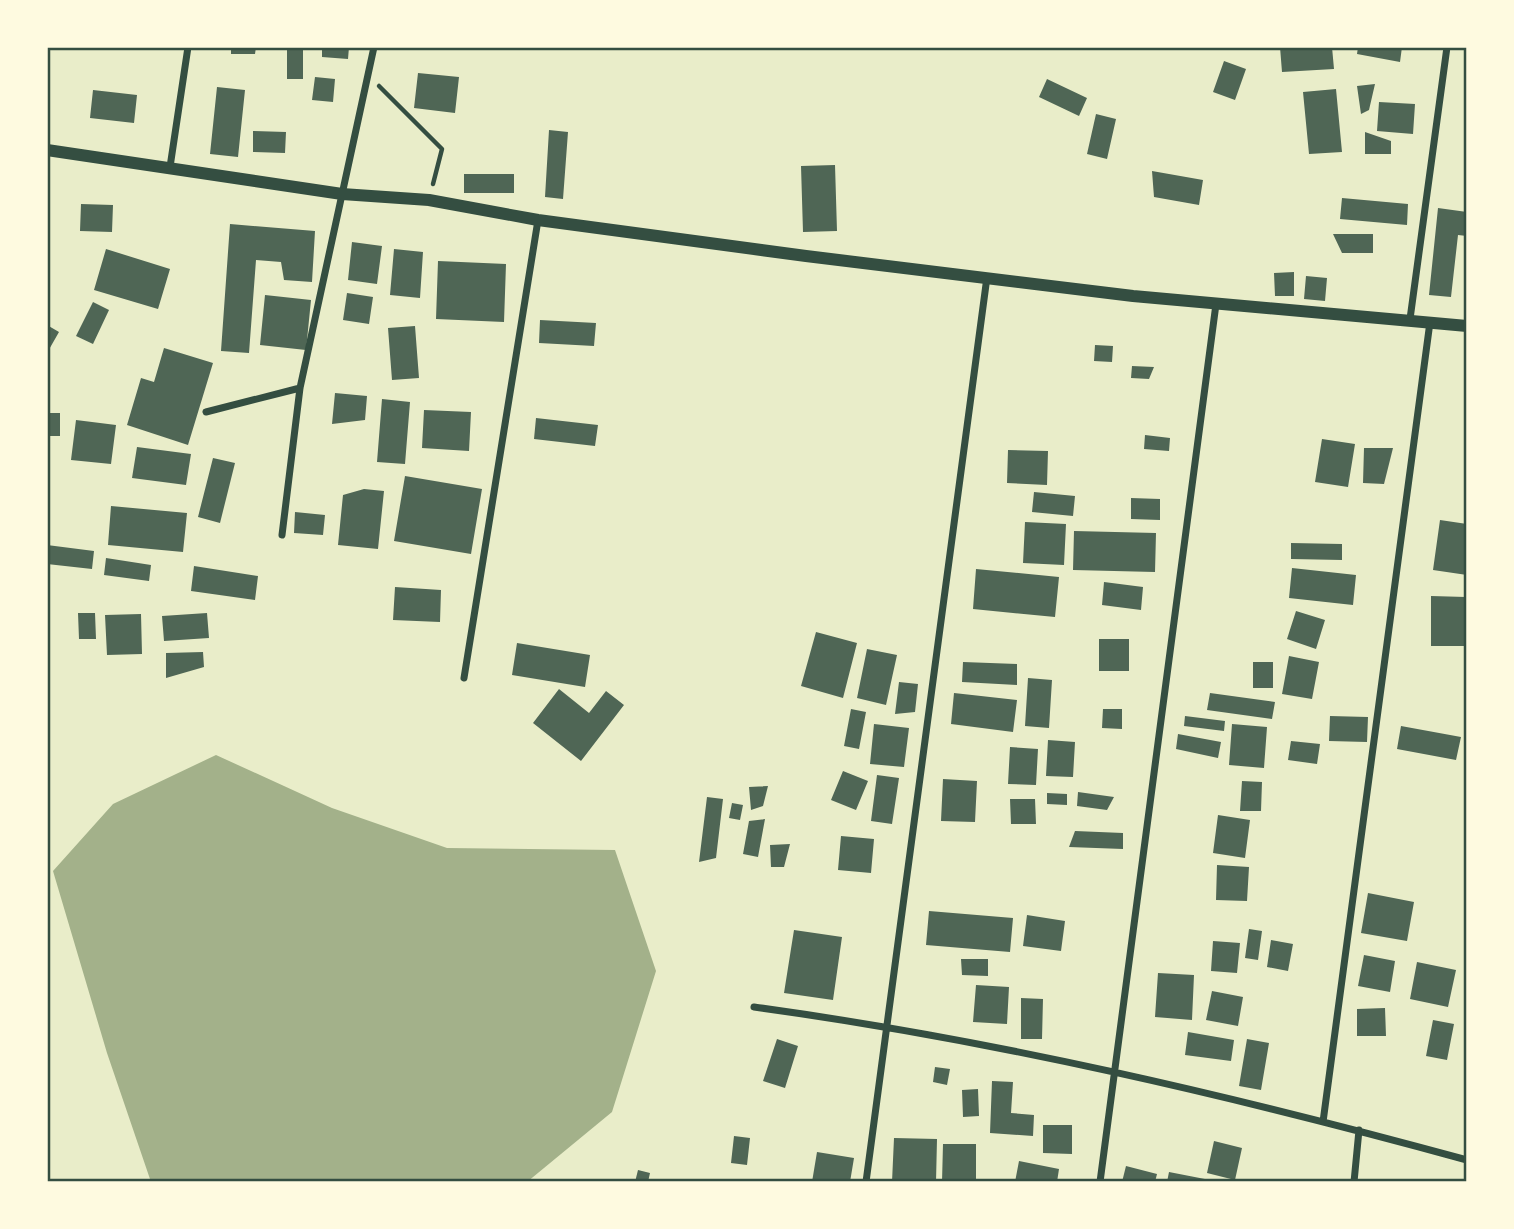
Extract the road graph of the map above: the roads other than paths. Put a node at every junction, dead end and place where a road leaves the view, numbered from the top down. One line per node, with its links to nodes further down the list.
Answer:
1 (188, 47): 5 (street)
2 (374, 47): 6 (street)
3 (1447, 47): 10 (street)
4 (47, 150): 5 (street)
5 (170, 167): 6 (street)
6 (342, 194): 7 (street); 13 (street)
7 (538, 220): 8 (street); 16 (street)
8 (987, 277): 9 (street); 18 (street)
9 (1216, 304): 10 (street); 19 (street)
10 (1410, 319): 11 (street)
11 (1430, 322): 12 (street); 20 (street)
12 (1467, 326)
13 (300, 388): 14 (street); 15 (street)
14 (206, 412)
15 (282, 535)
16 (464, 678)
17 (754, 1007): 18 (street)
18 (885, 1025): 19 (street); 23 (street)
19 (1114, 1073): 20 (street); 24 (street)
20 (1323, 1122): 21 (street)
21 (1359, 1130): 22 (street); 25 (street)
22 (1467, 1160)
23 (866, 1182)
24 (1100, 1182)
25 (1354, 1182)

